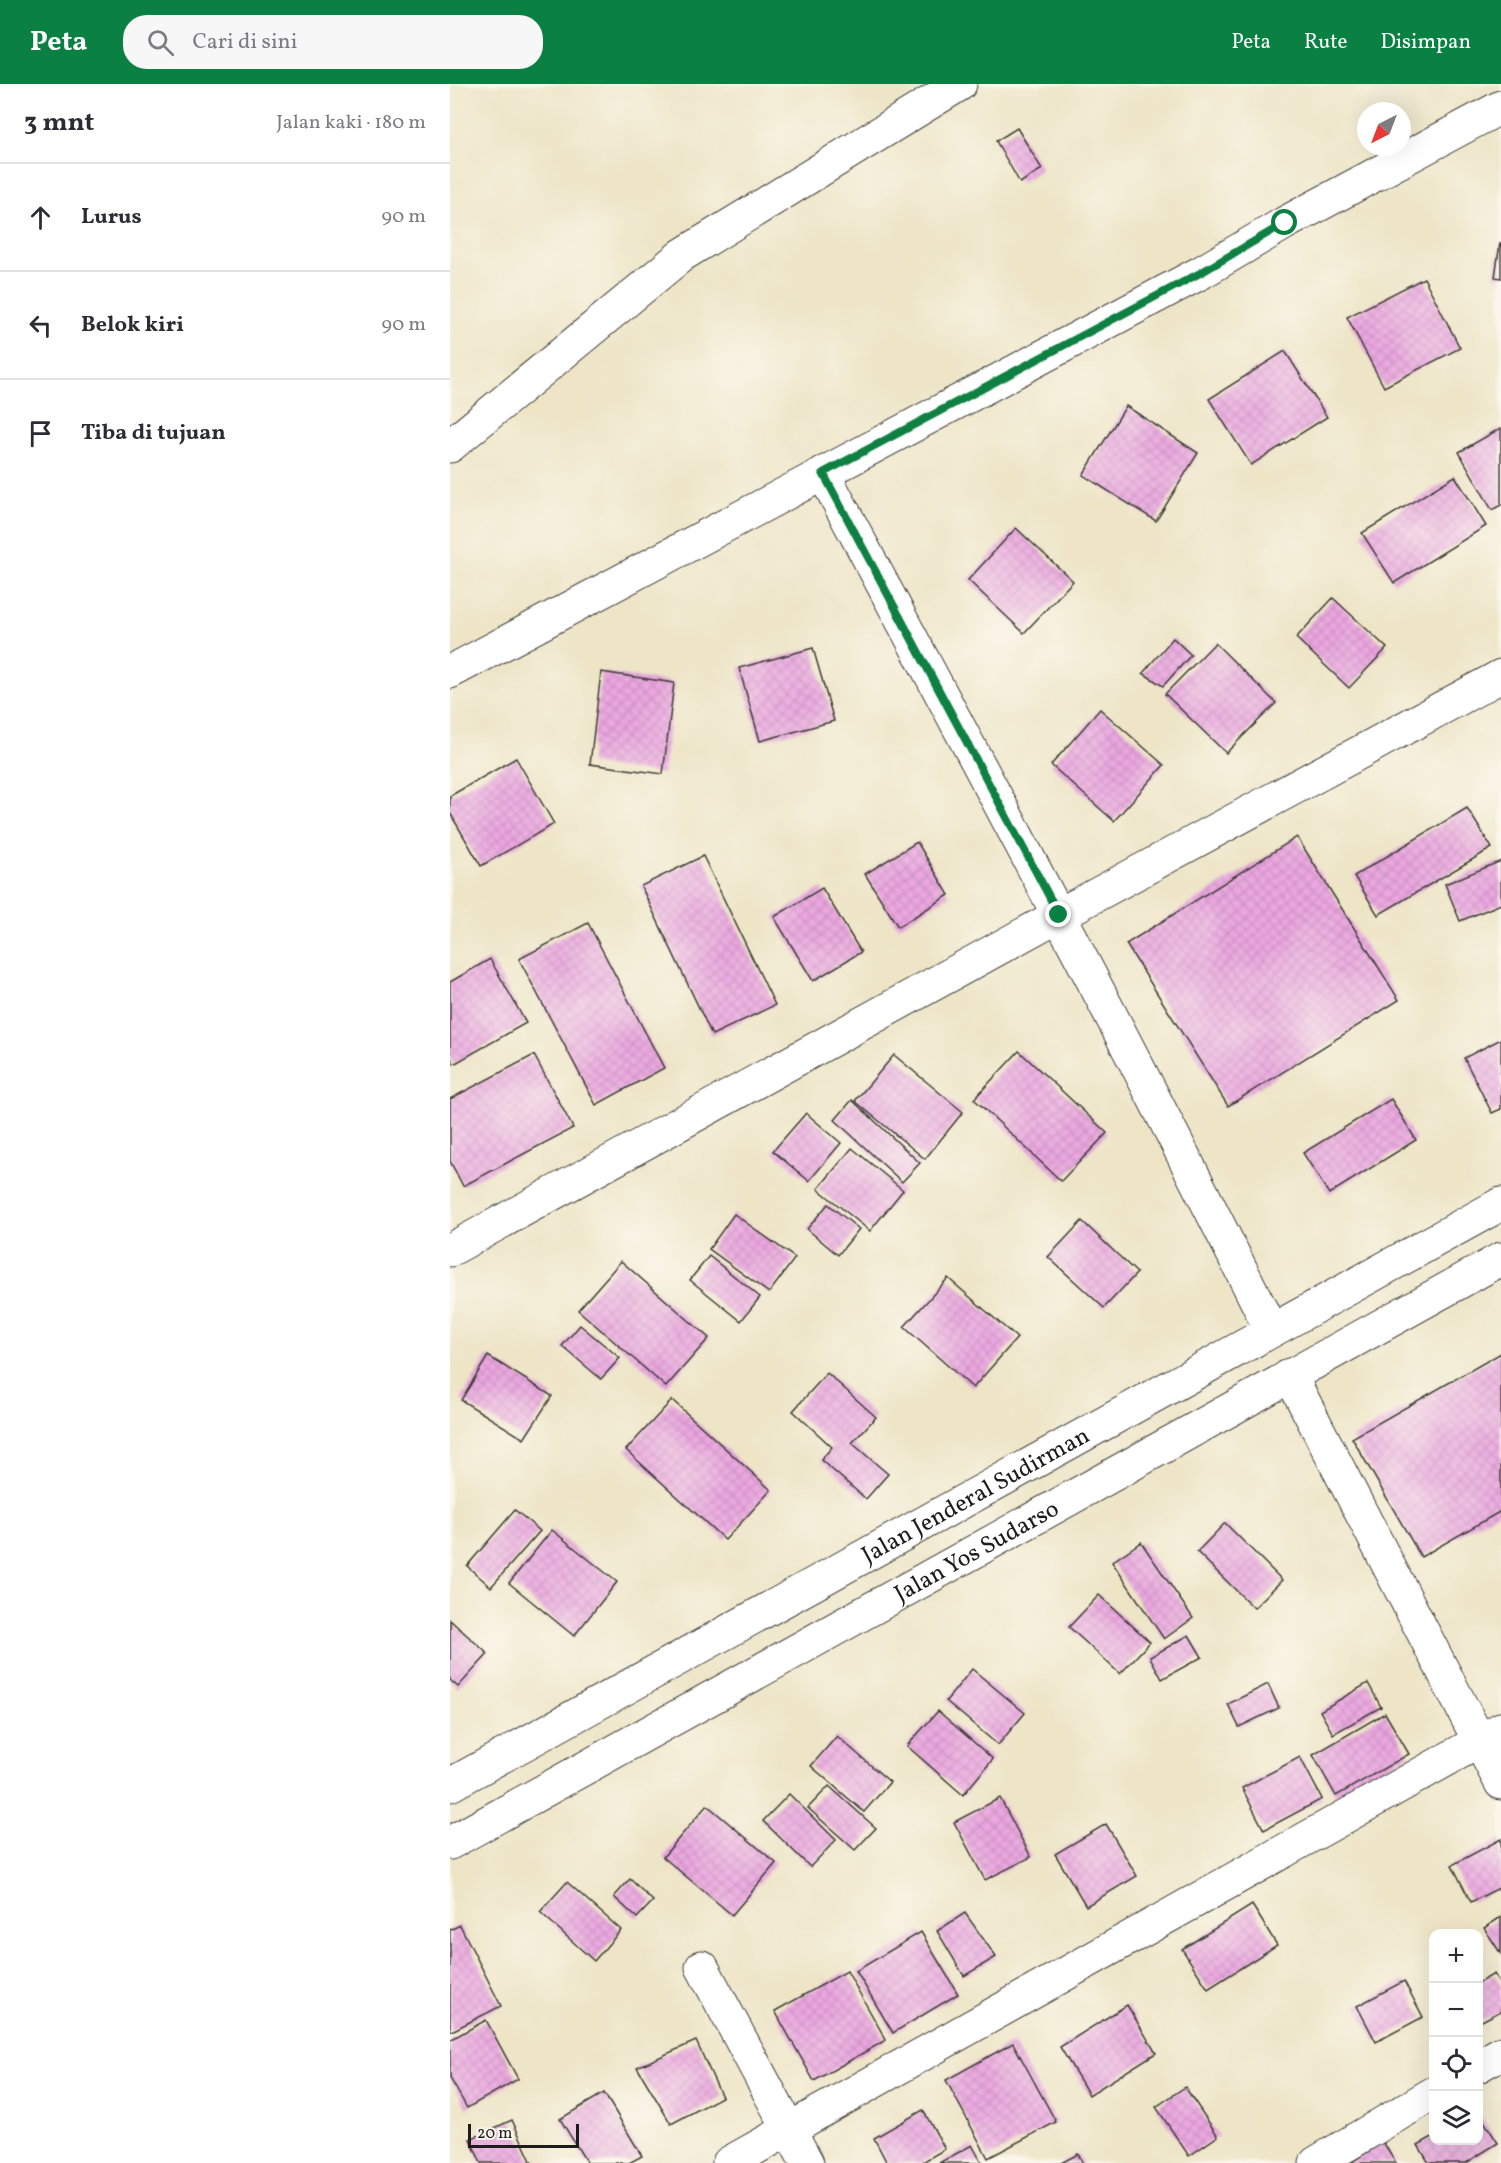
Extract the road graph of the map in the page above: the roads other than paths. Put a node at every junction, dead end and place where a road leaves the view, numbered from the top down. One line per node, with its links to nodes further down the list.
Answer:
1 (960, 84): 3 (main road)
2 (1501, 107): 4 (main road)
3 (450, 446)
4 (823, 473): 5 (main road); 7 (main road)
5 (450, 672)
6 (1501, 676): 7 (main road)
7 (1059, 915): 9 (main road); 11 (main road)
8 (1501, 1204): 11 (main road, Jalan Jenderal Sudirman)
9 (450, 1250)
10 (1501, 1259): 12 (main road, Jalan Yos Sudarso)
11 (1271, 1330): 15 (main road, Jalan Jenderal Sudirman)
12 (1290, 1375): 13 (main road); 16 (main road, Jalan Yos Sudarso)
13 (1490, 1735): 14 (main road); 21 (main road)
14 (1501, 1783)
15 (450, 1785)
16 (450, 1843)
17 (702, 1967): 21 (main road)
18 (1501, 2053): 19 (main road)
19 (1483, 2064)
20 (1429, 2096): 24 (main road)
21 (788, 2130): 22 (main road); 23 (main road)
22 (729, 2163)
23 (807, 2163)
24 (1316, 2163)

